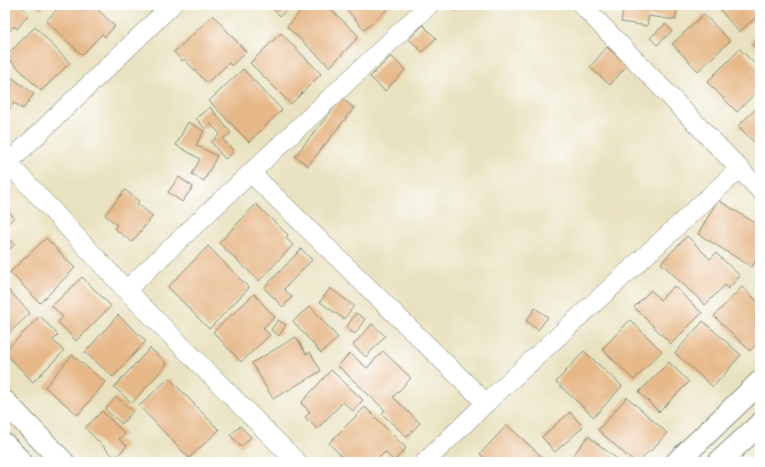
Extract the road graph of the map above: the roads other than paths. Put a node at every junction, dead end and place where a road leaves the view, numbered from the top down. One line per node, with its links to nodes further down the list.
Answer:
1 (172, 5): 4 (street)
2 (429, 5): 6 (street)
3 (582, 5): 5 (street)
4 (6, 164): 8 (street)
5 (739, 169): 7 (street); 11 (street)
6 (251, 173): 8 (street); 11 (street)
7 (760, 190)
8 (126, 290): 16 (street)
9 (756, 386): 18 (main road); 19 (main road)
10 (5, 402): 15 (main road)
11 (486, 403): 17 (street)
12 (760, 424): 20 (main road)
13 (5, 445): 14 (main road)
14 (21, 462)
15 (63, 462)
16 (297, 462)
17 (425, 462)
18 (677, 462)
19 (692, 462)
20 (719, 462)

